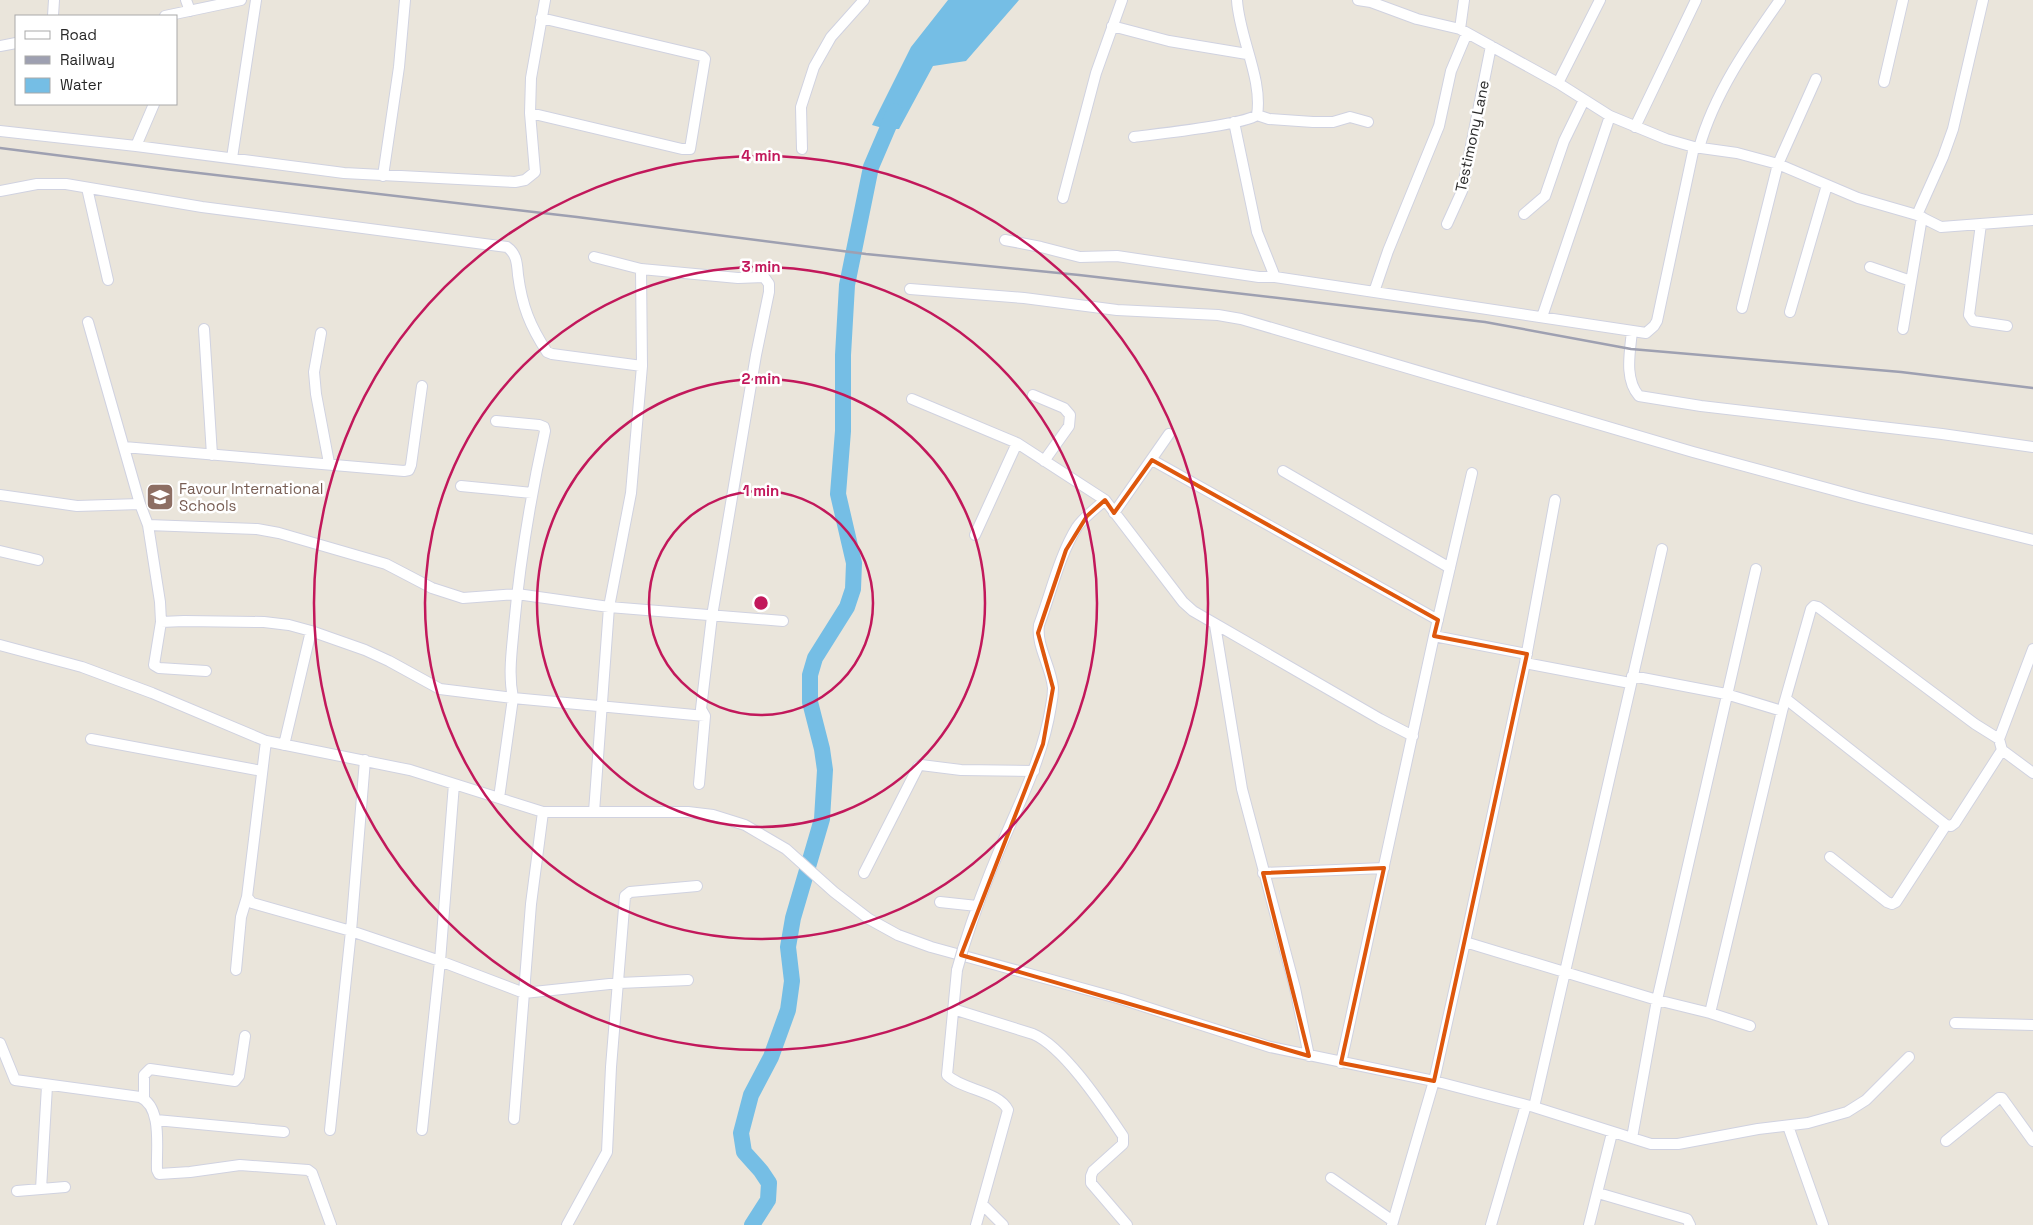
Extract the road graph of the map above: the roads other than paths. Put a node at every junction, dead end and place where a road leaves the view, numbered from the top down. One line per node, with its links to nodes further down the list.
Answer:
1 (54, 0): 18 (street)
2 (186, 0): 17 (street)
3 (241, 0): 17 (street)
4 (256, 0): 43 (street)
5 (405, 0): 45 (street)
6 (545, 0): 20 (street)
7 (1122, 0): 21 (street)
8 (1237, 0): 26 (street)
9 (1358, 0): 22 (street)
10 (1464, 0): 22 (street)
11 (1600, 0): 29 (street)
12 (1696, 0): 37 (street)
13 (1780, 0): 41 (street)
14 (1903, 0): 28 (street)
15 (1983, 0): 51 (street)
16 (859, 2): 42 (street)
17 (190, 11): 19 (street)
18 (53, 15)
19 (170, 15)
20 (541, 18): 32 (street); 32 (street)
21 (1112, 26): 26 (street); 49 (street)
22 (1463, 31): 25 (street); 63 (street)
23 (15, 43): 24 (street)
24 (0, 46)
25 (1491, 46): 29 (street); 53 (street, Testimony Lane)
26 (1247, 54): 33 (street)
27 (1816, 79): 44 (street)
28 (1884, 82)
29 (1558, 84): 30 (street)
30 (1584, 100): 34 (street); 50 (street)
31 (154, 105): 40 (street)
32 (530, 113): 45 (street)
33 (1256, 115): 35 (street); 36 (street)
34 (1610, 116): 37 (street); 66 (street)
35 (1234, 122): 39 (street); 59 (street)
36 (1368, 122)
37 (1635, 127): 41 (street)
38 (0, 131): 40 (street)
39 (1134, 137)
40 (136, 146): 43 (street)
41 (1696, 148): 44 (street); 71 (street)
42 (802, 149)
43 (232, 158): 45 (street)
44 (1778, 164): 46 (street); 64 (street)
45 (383, 176)
46 (1827, 185): 51 (street); 65 (street)
47 (87, 188): 48 (street); 60 (street); 73 (street)
48 (0, 191)
49 (1063, 198)
50 (1524, 214)
51 (1919, 216): 54 (street); 61 (street)
52 (2033, 220): 54 (street)
53 (1447, 224)
54 (1981, 224): 68 (street)
55 (1005, 240): 59 (street)
56 (594, 257): 58 (street)
57 (1870, 267): 61 (street)
58 (642, 268): 73 (street); 105 (street)
59 (1274, 276): 63 (street)
60 (108, 280)
61 (1911, 281): 70 (street)
62 (910, 289): 97 (street)
63 (1374, 292): 66 (street)
64 (1742, 308)
65 (1790, 312)
66 (1542, 317): 71 (street)
67 (88, 322): 80 (street)
68 (2007, 326)
69 (204, 329): 82 (street)
70 (1903, 329)
71 (1632, 331): 81 (street)
72 (321, 333): 85 (street)
73 (642, 366): 104 (street)
74 (422, 386): 85 (street)
75 (1033, 395): 83 (street)
76 (912, 399): 79 (street)
77 (496, 421): 89 (street)
78 (1169, 434): 84 (street)
79 (1017, 443): 83 (street); 96 (street)
80 (124, 447): 82 (street); 93 (street)
81 (2033, 447)
82 (212, 455): 85 (street)
83 (1044, 460): 91 (street)
84 (1152, 460): 94 (street); 106 (street)
85 (329, 463)
86 (1283, 471): 101 (street)
87 (1472, 474): 101 (street)
88 (461, 486): 89 (street)
89 (532, 493): 103 (street)
90 (0, 495): 93 (street)
91 (1105, 500): 94 (street); 130 (street)
92 (1556, 500): 114 (street)
93 (140, 504): 95 (street)
94 (1114, 513): 109 (street)
95 (148, 525): 103 (street); 108 (street)
96 (975, 534)
97 (2033, 540)
98 (1662, 549): 116 (street)
99 (0, 551): 100 (street)
100 (38, 560)
101 (1450, 568): 106 (street)
102 (1756, 569): 117 (street)
103 (517, 594): 104 (street); 118 (street)
104 (609, 607): 105 (street); 120 (street)
105 (712, 616): 107 (street); 122 (street)
106 (1438, 620): 111 (street)
107 (783, 621)
108 (161, 622): 110 (street); 115 (street)
109 (1215, 625): 123 (street); 141 (street)
110 (312, 631): 118 (street); 126 (street)
111 (1434, 636): 114 (street); 123 (street)
112 (0, 645): 125 (street)
113 (2033, 652): 127 (street)
114 (1526, 659): 116 (street); 147 (street)
115 (206, 671)
116 (1631, 679): 117 (street); 150 (street)
117 (1726, 694): 121 (street); 154 (street)
118 (513, 698): 120 (street); 134 (street)
119 (1786, 699): 121 (street); 127 (street); 137 (street)
120 (603, 705): 122 (street); 136 (street)
121 (1782, 711): 156 (street)
122 (705, 716): 133 (street)
123 (1413, 736): 139 (street)
124 (91, 739): 129 (street)
125 (266, 741): 126 (street); 129 (street)
126 (284, 745): 128 (street)
127 (2000, 745): 131 (street); 137 (street)
128 (365, 760): 132 (street); 146 (street)
129 (262, 771): 143 (street)
130 (1034, 771): 140 (street); 145 (street)
131 (2033, 773)
132 (454, 784): 134 (street); 148 (street)
133 (699, 784)
134 (499, 798): 135 (street)
135 (543, 812): 136 (street); 153 (street)
136 (594, 812): 162 (street)
137 (1946, 825): 138 (street)
138 (1830, 857)
139 (1384, 868): 141 (street); 164 (street)
140 (864, 873)
141 (1264, 873): 162 (street)
142 (698, 886): 152 (street)
143 (247, 897): 146 (street); 149 (street)
144 (940, 902): 145 (street)
145 (977, 906): 155 (street, bridge)
146 (351, 931): 148 (street); 172 (street)
147 (1465, 942): 150 (street); 165 (street)
148 (440, 961): 153 (street); 173 (street)
149 (236, 970)
150 (1566, 972): 154 (street); 168 (street)
151 (688, 980): 152 (street)
152 (619, 983): 153 (street); 187 (street)
153 (524, 993): 169 (street)
154 (1657, 1000): 156 (street); 176 (street)
155 (953, 1009): 184 (street); 190 (street)
156 (1710, 1013): 159 (street)
157 (1955, 1024): 158 (street)
158 (2033, 1025)
159 (1750, 1026)
160 (245, 1036): 167 (street)
161 (0, 1043): 166 (street)
162 (1309, 1056): 164 (street)
163 (1909, 1057): 171 (street)
164 (1340, 1063): 165 (street)
165 (1434, 1081): 168 (street); 185 (street)
166 (47, 1086): 167 (street); 181 (street)
167 (144, 1099): 170 (street)
168 (1530, 1106): 175 (street); 191 (street)
169 (514, 1119)
170 (156, 1120): 174 (street); 186 (street)
171 (1788, 1126): 176 (street); 194 (street)
172 (330, 1130)
173 (422, 1130)
174 (284, 1132)
175 (1612, 1133): 176 (street); 183 (street)
176 (1632, 1138)
177 (2033, 1140): 178 (street)
178 (1946, 1141)
179 (1330, 1178): 185 (street)
180 (65, 1187): 181 (street)
181 (41, 1189): 182 (street)
182 (17, 1191)
183 (1598, 1192): 192 (street); 193 (street)
184 (982, 1204): 188 (street); 189 (street)
185 (1393, 1223)
186 (331, 1225)
187 (567, 1225)
188 (976, 1225)
189 (1003, 1225)
190 (1127, 1225)
191 (1491, 1225)
192 (1589, 1225)
193 (1690, 1225)
194 (1823, 1225)

